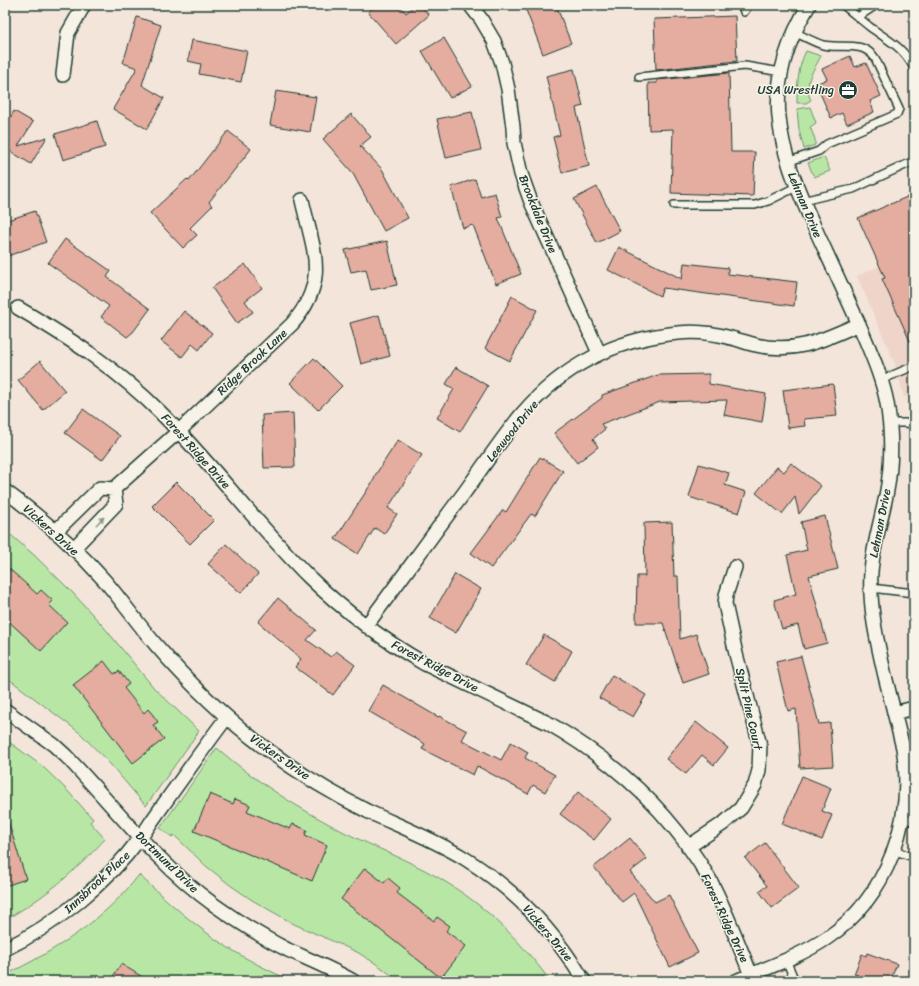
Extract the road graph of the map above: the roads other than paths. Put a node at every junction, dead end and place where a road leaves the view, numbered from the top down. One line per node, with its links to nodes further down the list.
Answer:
1 (84, 5): 12 (street)
2 (470, 5): 22 (street, Brookdale Drive)
3 (742, 5): 4 (lane)
4 (749, 5)
5 (808, 5): 9 (street, Lehman Drive)
6 (843, 5): 8 (lane)
7 (876, 5): 8 (lane)
8 (858, 17): 10 (lane)
9 (794, 32): 11 (street, Lehman Drive); 15 (lane)
10 (914, 68)
11 (781, 72): 13 (lane); 15 (street, Lehman Drive)
12 (63, 75)
13 (639, 77)
14 (914, 161): 18 (lane)
15 (788, 162): 16 (street, Lehman Drive)
16 (796, 187): 18 (street, Lehman Drive); 19 (lane)
17 (302, 200): 27 (street, Ridge Brook Lane)
18 (802, 201): 21 (street, Lehman Drive)
19 (674, 205)
20 (18, 308): 27 (street, Forest Ridge Drive)
21 (859, 324): 22 (street, Leewood Drive); 24 (street, Lehman Drive)
22 (599, 353): 35 (street, Leewood Drive)
23 (914, 366): 24 (lane)
24 (881, 380): 25 (street, Lehman Drive)
25 (889, 423): 26 (lane); 33 (street, Lehman Drive)
26 (914, 424)
27 (179, 431): 28 (street, Ridge Brook Lane); 35 (street, Forest Ridge Drive)
28 (114, 489): 30 (street); 31 (street, one-way to 28)
29 (5, 491): 30 (street, Vickers Drive)
30 (55, 532): 31 (street, Vickers Drive)
31 (73, 549): 39 (street, Vickers Drive)
32 (735, 568): 42 (street, Split Pine Court)
33 (871, 588): 34 (lane); 38 (street, Lehman Drive)
34 (914, 593)
35 (366, 626): 42 (street, Forest Ridge Drive)
36 (914, 708): 38 (street)
37 (5, 710): 41 (street, Dortmund Drive)
38 (894, 713): 40 (street, Lehman Drive)
39 (227, 718): 41 (street, Innsbrook Place); 49 (street, Vickers Drive)
40 (908, 820): 43 (street, Lehman Drive)
41 (141, 838): 45 (street, Innsbrook Place); 48 (street, Dortmund Drive)
42 (688, 847): 47 (street, Forest Ridge Drive)
43 (894, 851): 44 (lane); 46 (street, Lehman Drive)
44 (914, 857)
45 (5, 949)
46 (786, 960): 47 (street, Lehman Drive); 51 (lane)
47 (751, 975): 50 (street, Lehman Drive)
48 (354, 981)
49 (584, 981)
50 (736, 981)
51 (795, 981)

